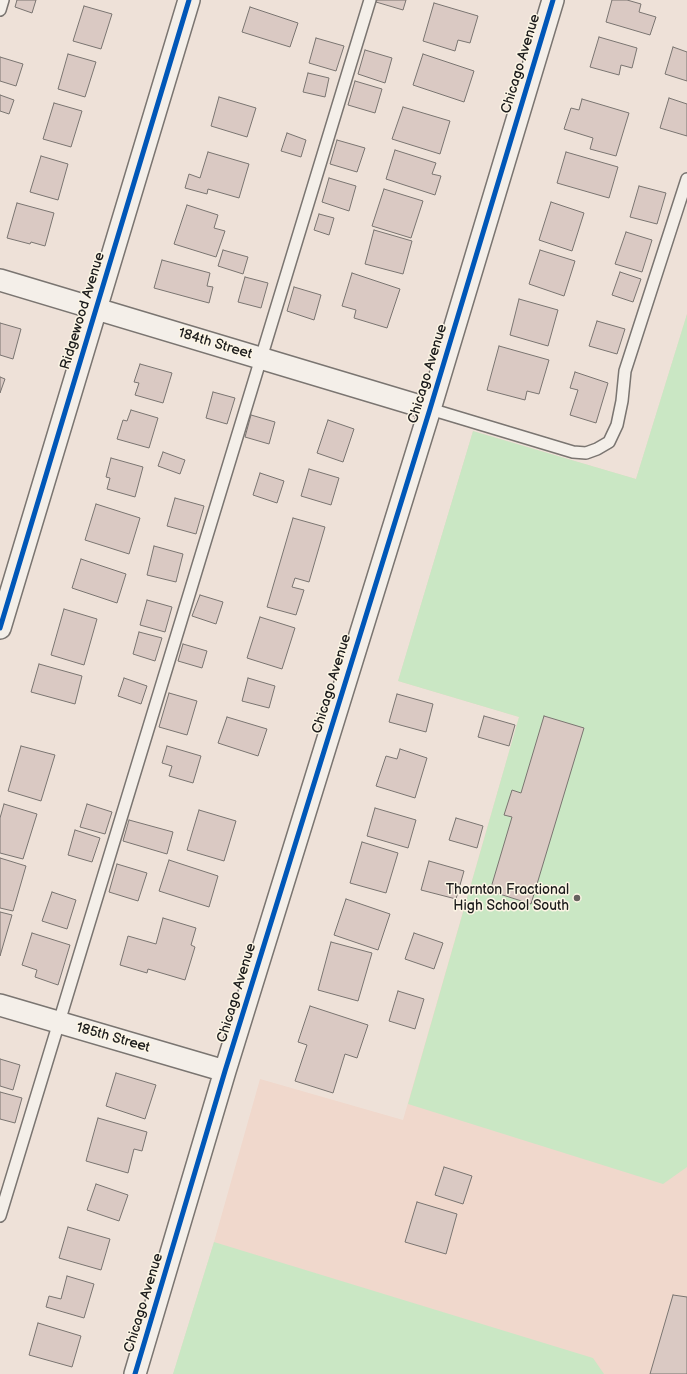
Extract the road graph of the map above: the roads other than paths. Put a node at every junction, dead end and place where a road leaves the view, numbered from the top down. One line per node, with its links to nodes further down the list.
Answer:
1 (3, 0): 5 (lane)
2 (189, 0): 8 (street, Ridgewood Avenue)
3 (370, 0): 9 (lane)
4 (552, 0): 10 (street, Chicago Avenue)
5 (0, 10)
6 (687, 179): 10 (lane)
7 (0, 280): 8 (street, 184th Street)
8 (96, 309): 9 (street, 184th Street); 11 (street, Ridgewood Avenue)
9 (262, 358): 10 (street, 184th Street); 13 (lane)
10 (430, 409): 14 (street, Chicago Avenue)
11 (0, 628)
12 (0, 1005): 13 (street, 185th Street)
13 (60, 1022): 14 (street, 185th Street); 15 (lane)
14 (226, 1071): 16 (street, Chicago Avenue)
15 (0, 1216)
16 (135, 1374)

